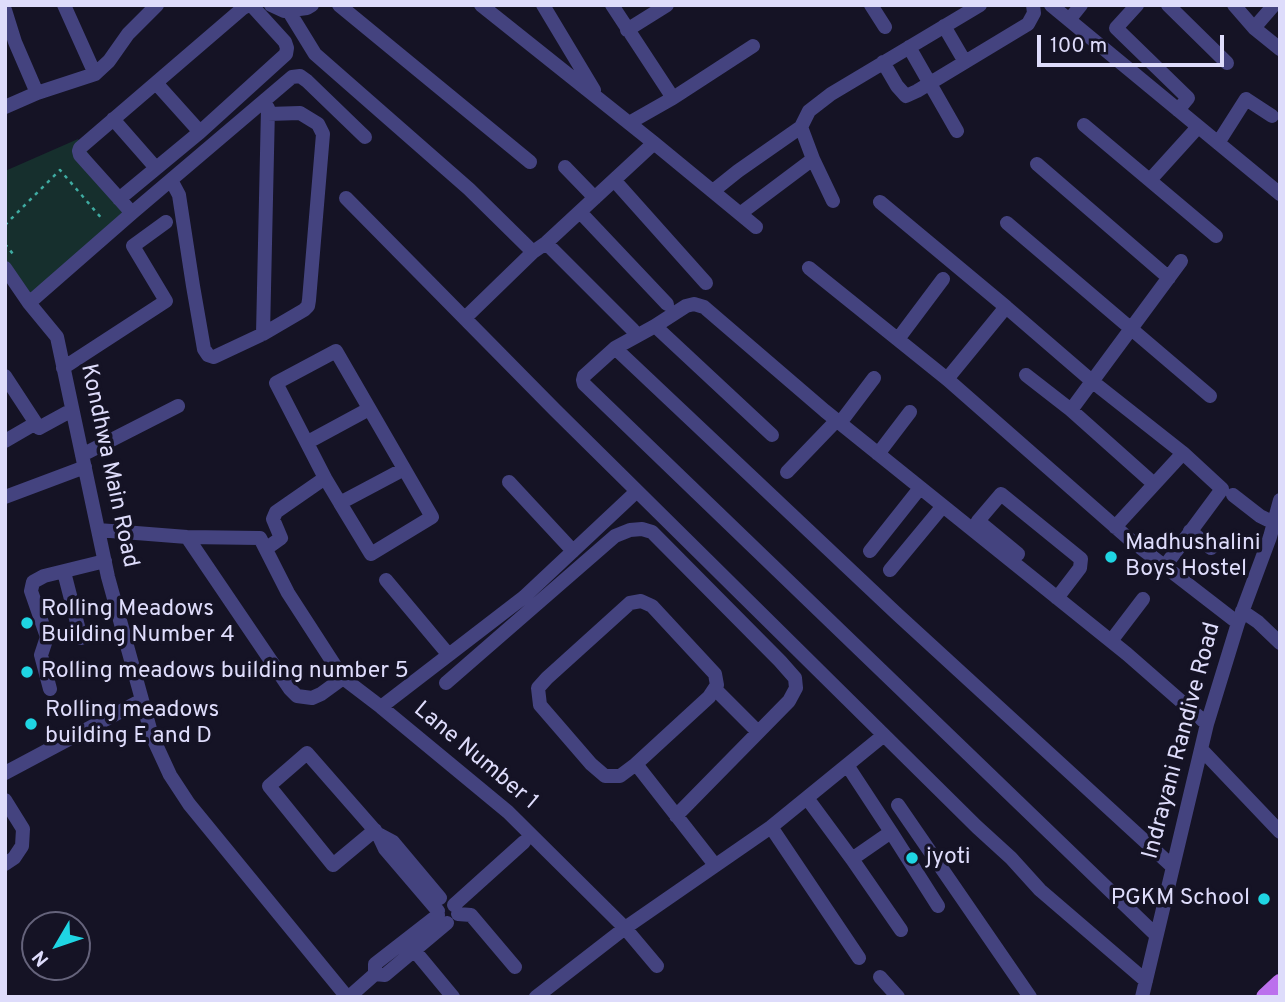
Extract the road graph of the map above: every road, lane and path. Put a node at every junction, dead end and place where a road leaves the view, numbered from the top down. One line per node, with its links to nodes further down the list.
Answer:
1 (64, 5): 33 (street)
2 (157, 5): 33 (street)
3 (249, 5): 34 (street); 50 (street)
4 (271, 5): 21 (street)
5 (312, 5): 21 (street)
6 (339, 5): 55 (street)
7 (481, 5): 39 (street)
8 (543, 5): 39 (street)
9 (612, 5): 26 (street)
10 (667, 5): 26 (street)
11 (871, 5): 24 (street)
12 (980, 5): 23 (street)
13 (1033, 5): 31 (street)
14 (1051, 5): 22 (street)
15 (1081, 5): 22 (street)
16 (1138, 5): 41 (street)
17 (1168, 5): 32 (street)
18 (1234, 5): 25 (street)
19 (1274, 5): 25 (street)
20 (5, 10): 36 (street)
21 (288, 10): 80 (street)
22 (1069, 20): 41 (street)
23 (944, 26): 29 (street); 31 (street)
24 (885, 27)
25 (1254, 28): 27 (street)
26 (627, 30): 37 (street)
27 (1279, 45)
28 (753, 46): 37 (street)
29 (909, 47): 30 (street); 35 (street)
30 (883, 62): 35 (street); 47 (street)
31 (965, 62): 35 (street)
32 (1227, 63)
33 (95, 74): 36 (street)
34 (156, 83): 44 (street); 50 (street)
35 (929, 84): 49 (street)
36 (37, 93): 40 (street)
37 (673, 97): 45 (street)
38 (267, 98): 42 (street); 51 (street); 59 (street)
39 (598, 98): 45 (street)
40 (5, 107)
41 (1178, 110): 48 (street)
42 (268, 114): 95 (street); 95 (street)
43 (1272, 116): 53 (street)
44 (113, 119): 58 (street); 66 (street)
45 (629, 122): 52 (street)
46 (1084, 125): 61 (street)
47 (801, 127): 54 (street); 62 (street)
48 (1198, 127): 53 (street); 61 (street)
49 (957, 131)
50 (200, 132): 58 (street)
51 (365, 137)
52 (654, 143): 60 (street); 62 (street)
53 (1218, 143): 63 (street)
54 (813, 159): 67 (street); 71 (street)
55 (530, 162)
56 (1037, 164): 85 (street)
57 (565, 167): 65 (street)
58 (156, 168): 66 (street)
59 (171, 180): 70 (street); 95 (street)
60 (614, 180): 65 (street); 87 (street)
61 (1150, 180): 77 (street)
62 (713, 191): 71 (street)
63 (1280, 194)
64 (346, 198): 91 (street)
65 (595, 198): 69 (street)
66 (120, 199): 70 (street)
67 (833, 201)
68 (880, 202): 90 (street)
69 (580, 212): 78 (street); 89 (street)
70 (132, 213): 76 (street)
71 (741, 213): 75 (street)
72 (166, 222): 98 (street)
73 (1007, 223): 93 (street)
74 (5, 225): 76 (path)
75 (756, 227)
76 (112, 230): 88 (street)
77 (1216, 236)
78 (546, 243): 80 (street); 94 (street)
79 (5, 244): 81 (path)
80 (533, 252): 91 (street)
81 (13, 254)
82 (1181, 261): 85 (street)
83 (5, 268): 88 (street, Kondhwa Main Road)
84 (809, 268): 96 (street)
85 (1169, 278): 93 (street)
86 (943, 279): 96 (street)
87 (706, 283)
88 (29, 303): 98 (street, Kondhwa Main Road)
89 (667, 304)
90 (1006, 307): 102 (street); 103 (street)
91 (465, 318): 124 (street)
92 (655, 327): 97 (street); 110 (street); 112 (street)
93 (1132, 328): 103 (street); 104 (street)
94 (632, 330)
95 (263, 334)
96 (898, 339): 102 (street)
97 (615, 348): 177 (street); 182 (street)
98 (63, 368): 107 (street, Kondhwa Main Road)
99 (1026, 375): 108 (street)
100 (5, 376): 111 (street)
101 (874, 378): 110 (street)
102 (947, 379): 130 (street)
103 (1093, 382): 108 (street); 115 (street)
104 (1210, 396)
105 (178, 406): 117 (street)
106 (369, 409): 114 (street); 114 (street); 118 (street)
107 (72, 410): 111 (street); 117 (street, Kondhwa Main Road)
108 (1071, 410): 122 (street)
109 (910, 412): 116 (street)
110 (839, 422): 116 (street); 119 (street)
111 (36, 423): 113 (street)
112 (772, 435)
113 (5, 441)
114 (308, 442): 120 (street)
115 (1183, 453): 122 (street); 132 (street)
116 (878, 454): 123 (street)
117 (83, 461): 126 (street); 131 (street, Kondhwa Main Road)
118 (404, 469): 128 (street); 128 (street)
119 (787, 472)
120 (325, 478): 128 (street); 135 (street)
121 (509, 482): 137 (street)
122 (1154, 484): 130 (street)
123 (920, 488): 129 (street); 138 (street)
124 (637, 491): 137 (street); 160 (street)
125 (1233, 495): 133 (street)
126 (5, 497)
127 (1280, 499): 133 (street, Indrayani Randive Road)
128 (340, 503)
129 (943, 506): 142 (street); 145 (street)
130 (1115, 527): 141 (street)
131 (98, 530): 134 (street); 140 (street, Kondhwa Main Road)
132 (1190, 531): 136 (street); 141 (street)
133 (1274, 536): 147 (street, Indrayani Randive Road)
134 (187, 537): 135 (street); 152 (street)
135 (267, 548): 152 (street, Lane Number 1)
136 (1211, 548)
137 (573, 551): 151 (street)
138 (870, 551)
139 (1020, 557): 145 (street)
140 (105, 561): 143 (street); 156 (street, Kondhwa Main Road)
141 (1165, 566): 147 (street)
142 (890, 570)
143 (64, 572): 148 (street); 154 (street)
144 (386, 580): 151 (street)
145 (1057, 598): 149 (street)
146 (1143, 599): 149 (street)
147 (1240, 617): 150 (street); 158 (street, Indrayani Randive Road)
148 (81, 638)
149 (1111, 641): 158 (street)
150 (1280, 643)
151 (448, 654): 157 (street)
152 (343, 678): 157 (street, Lane Number 1)
153 (446, 683): 159 (street)
154 (50, 689)
155 (715, 689): 159 (street); 162 (street); 162 (street)
156 (142, 700): 164 (street); 191 (street, Kondhwa Main Road)
157 (381, 707): 180 (street, Lane Number 1)
158 (1207, 724): 161 (street, Indrayani Randive Road)
159 (758, 732): 168 (street)
160 (884, 735): 163 (street); 189 (street)
161 (1201, 749): 172 (street); 177 (street, Indrayani Randive Road)
162 (636, 764): 168 (street)
163 (847, 765): 165 (street); 171 (street)
164 (5, 773)
165 (807, 798): 169 (street); 174 (street)
166 (5, 800): 175 (street)
167 (898, 805): 195 (street)
168 (677, 816): 176 (street)
169 (771, 827): 176 (street); 184 (street)
170 (377, 832): 170 (street); 179 (street)
171 (891, 832): 174 (street); 178 (street)
172 (1280, 832)
173 (524, 842): 179 (street)
174 (852, 859): 181 (street)
175 (5, 864)
176 (715, 866): 180 (street)
177 (1173, 867): 182 (street, Indrayani Randive Road)
178 (938, 906)
179 (447, 912): 183 (street); 185 (street); 187 (street)
180 (625, 928): 186 (street, Lane Number 1); 193 (street)
181 (901, 930)
182 (1156, 936): 189 (street, Indrayani Randive Road)
183 (414, 950): 187 (street); 192 (street)
184 (859, 958)
185 (515, 967)
186 (657, 967)
187 (375, 974): 191 (street)
188 (880, 977): 194 (street)
189 (1146, 981): 196 (street, Indrayani Randive Road)
190 (1280, 983): 197 (main road)
191 (348, 997)
192 (453, 997)
193 (536, 997)
194 (898, 997)
195 (1030, 997)
196 (1142, 997)
197 (1266, 997)

